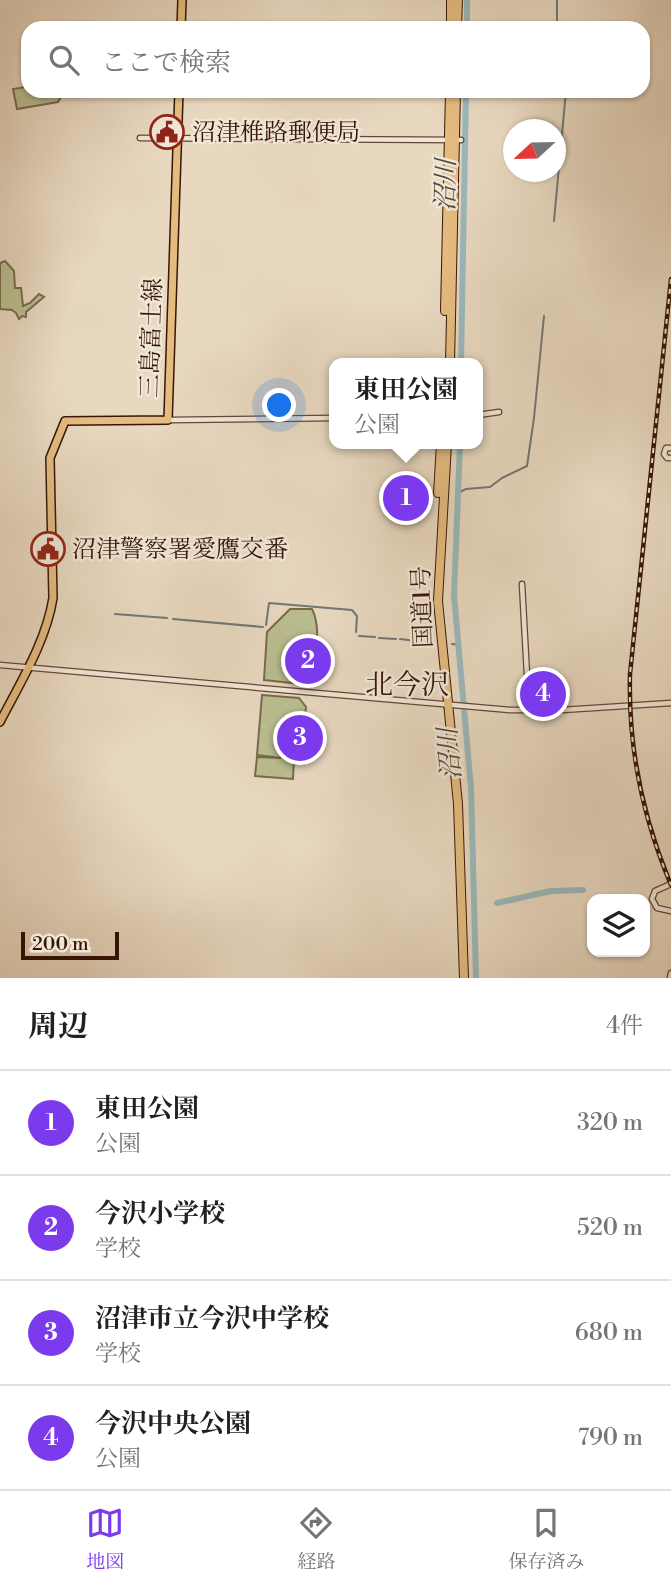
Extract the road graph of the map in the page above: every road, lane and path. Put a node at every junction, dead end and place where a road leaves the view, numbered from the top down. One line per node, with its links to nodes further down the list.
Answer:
1 (182, 0): 4 (main road)
2 (451, 0): 5 (highway)
3 (458, 0): 6 (highway)
4 (181, 21)
5 (451, 21)
6 (457, 21)
7 (179, 98): 11 (main road, 三島富士線)
8 (451, 98): 12 (highway)
9 (456, 98): 12 (highway)
10 (140, 138): 11 (street)
11 (178, 138): 12 (street); 18 (main road, 三島富士線)
12 (455, 139): 13 (highway); 14 (highway)
13 (444, 358)
14 (450, 358)
15 (499, 412): 16 (street)
16 (483, 414)
17 (329, 418): 18 (street)
18 (168, 420): 25 (main road, 三島富士線)
19 (671, 447): 22 (street)
20 (441, 449): 27 (highway, 国道1号)
21 (447, 449): 27 (highway, 国道1号)
22 (671, 458)
23 (522, 584): 28 (street)
24 (0, 665): 25 (street)
25 (30, 667): 27 (street); 29 (main road, 三島富士線)
26 (671, 703): 28 (street)
27 (451, 706): 28 (street); 33 (highway, 国道1号); 34 (highway, 国道1号)
28 (529, 712)
29 (0, 722)
30 (671, 884): 31 (street)
31 (671, 911)
32 (671, 973): 35 (street)
33 (459, 978)
34 (464, 978)
35 (670, 978)

